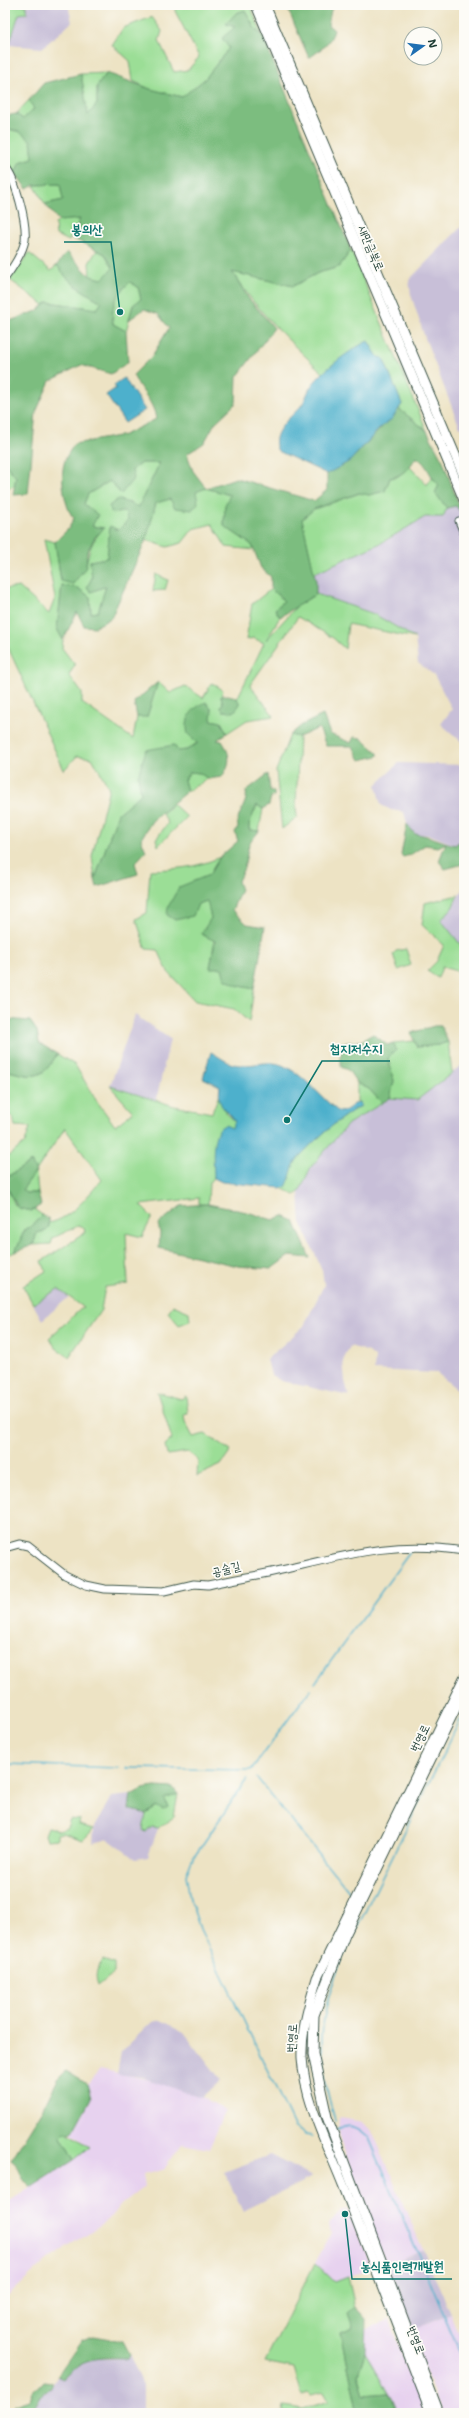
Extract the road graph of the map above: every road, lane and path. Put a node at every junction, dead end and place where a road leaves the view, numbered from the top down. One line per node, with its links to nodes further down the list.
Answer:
1 (256, 5): 5 (main road, 새만금북로)
2 (265, 5): 5 (main road, 새만금북로)
3 (5, 167): 4 (street)
4 (5, 278)
5 (383, 296): 6 (main road, 새만금북로)
6 (395, 325): 7 (main road, 새만금북로); 8 (main road, 새만금북로)
7 (464, 476)
8 (464, 500)
9 (459, 521): 10 (street)
10 (464, 533)
11 (5, 1548): 12 (street, 공술길)
12 (464, 1552)
13 (464, 1678): 15 (main road, 번영로)
14 (464, 1691): 16 (main road, 번영로)
15 (431, 2413)
16 (439, 2413)

